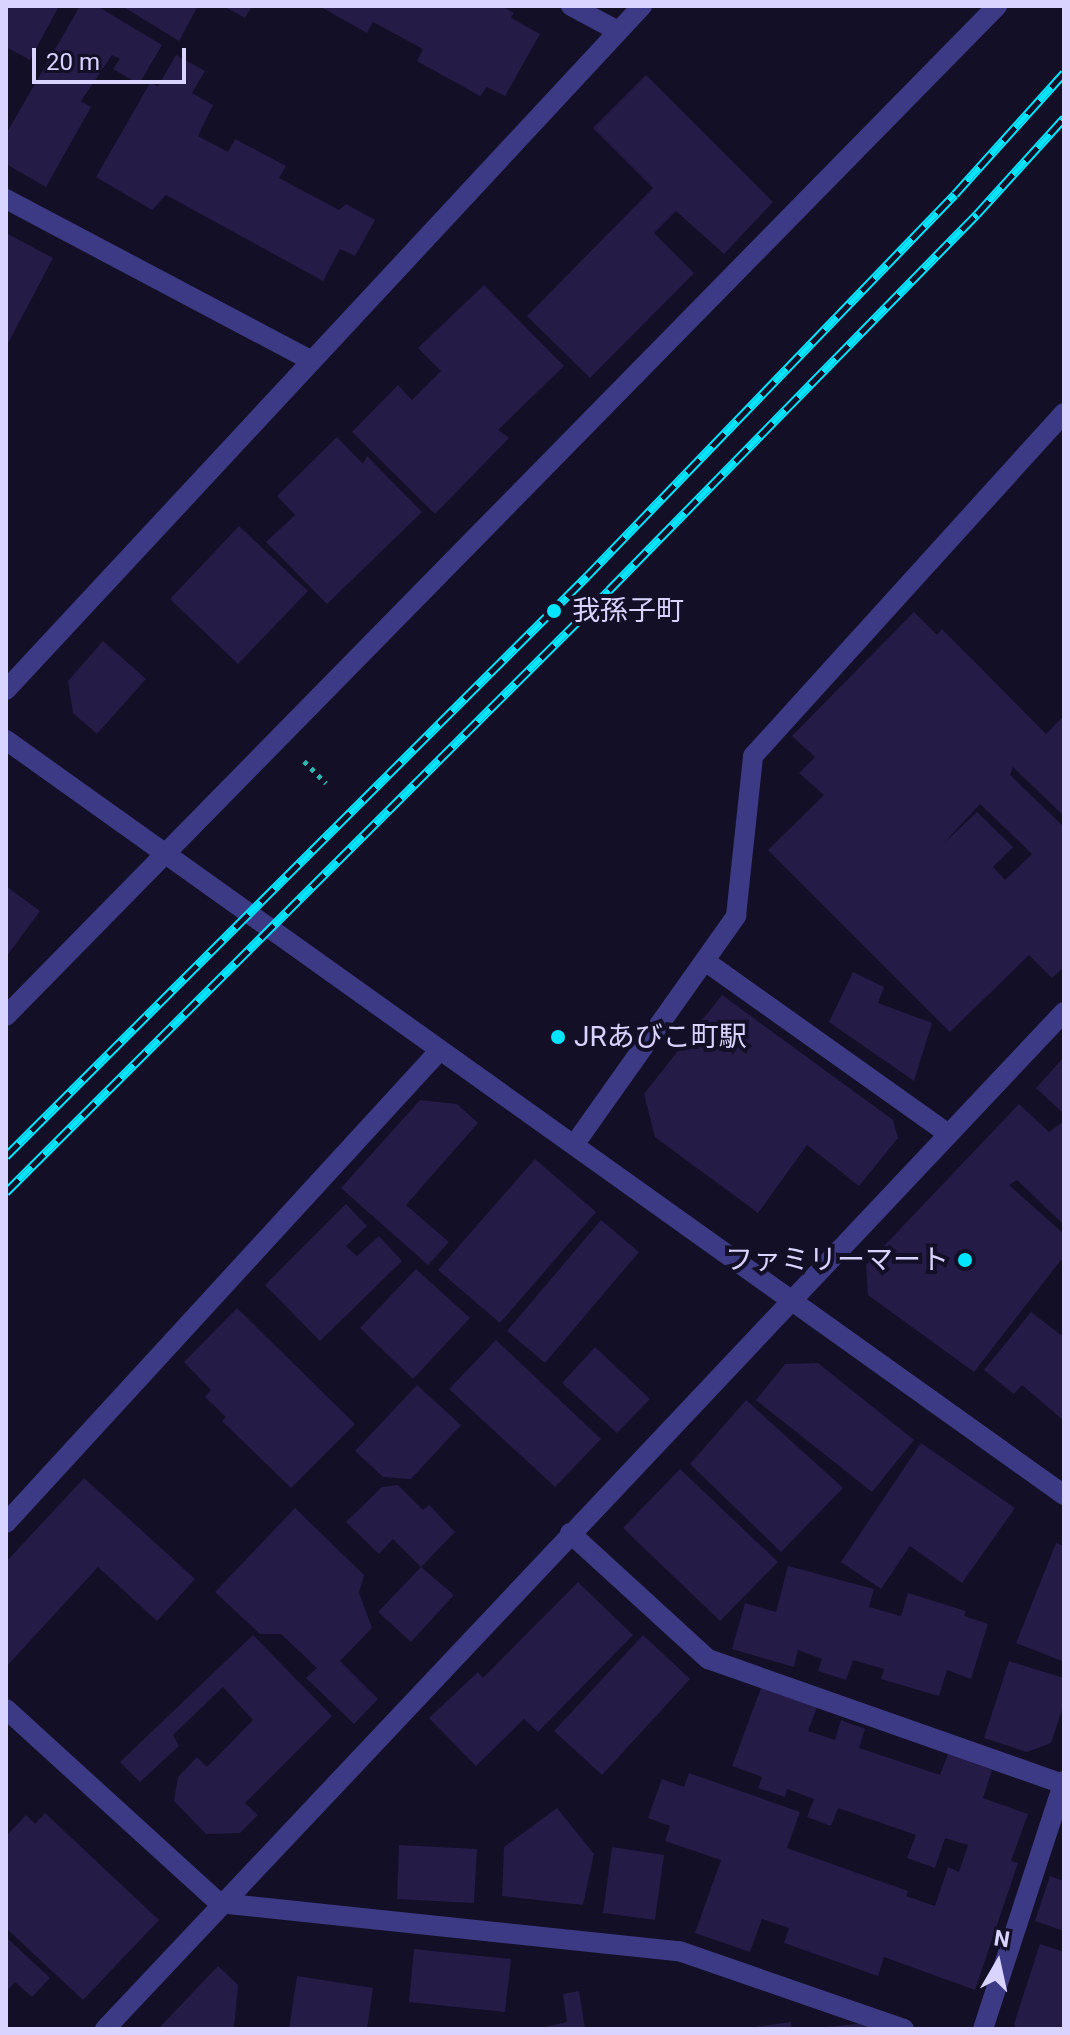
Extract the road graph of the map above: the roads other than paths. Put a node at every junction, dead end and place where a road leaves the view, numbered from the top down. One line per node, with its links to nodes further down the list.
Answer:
1 (571, 6): 4 (street)
2 (642, 6): 4 (street)
3 (997, 6): 10 (street)
4 (618, 31): 6 (street)
5 (6, 199): 6 (street)
6 (312, 361): 8 (street)
7 (1060, 426): 11 (street)
8 (6, 690)
9 (6, 740): 10 (street)
10 (168, 856): 13 (street); 14 (street)
11 (705, 961): 15 (street); 16 (street)
12 (1064, 1012): 15 (street)
13 (6, 1016)
14 (440, 1050): 16 (street); 19 (street)
15 (948, 1134): 17 (street)
16 (574, 1145): 17 (street)
17 (792, 1301): 18 (street); 20 (street)
18 (1064, 1495)
19 (6, 1523)
20 (570, 1533): 22 (street); 23 (street)
21 (6, 1709): 23 (street)
22 (1064, 1782): 26 (street)
23 (219, 1903): 24 (street); 25 (street)
24 (105, 2029)
25 (904, 2029)
26 (983, 2029)

